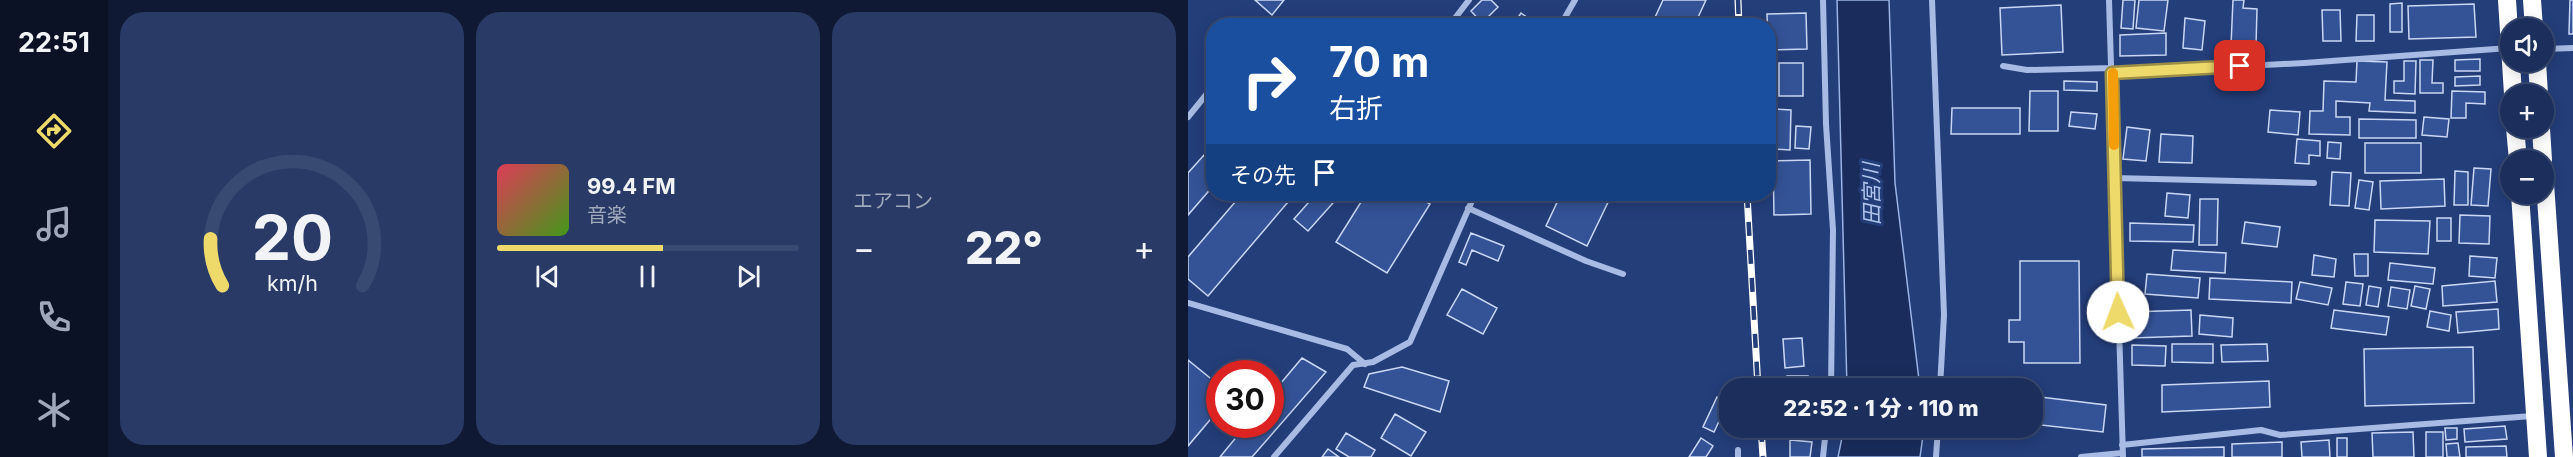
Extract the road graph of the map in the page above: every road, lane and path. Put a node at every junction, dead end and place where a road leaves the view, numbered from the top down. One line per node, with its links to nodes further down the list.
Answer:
1 (1469, 0): 8 (street)
2 (1575, 0): 9 (street)
3 (1823, 0): 28 (street)
4 (1932, 0): 29 (street)
5 (2109, 0): 16 (street)
6 (2507, 0): 10 (highway)
7 (2532, 0): 11 (highway)
8 (1455, 18)
9 (1565, 18)
10 (2508, 18)
11 (2533, 18)
12 (2573, 48): 14 (street)
13 (2500, 49): 16 (street)
14 (2554, 49)
15 (2002, 66): 16 (street)
16 (2112, 70): 19 (street)
17 (1206, 96): 18 (street)
18 (1188, 117)
19 (2114, 178): 20 (street); 33 (street)
20 (2314, 183)
21 (1471, 201): 24 (street)
22 (2521, 204): 30 (highway)
23 (2547, 204): 40 (highway)
24 (1468, 208): 25 (street); 27 (street)
25 (1623, 274)
26 (1188, 303): 27 (street)
27 (1365, 364): 35 (street)
28 (1831, 378)
29 (1941, 378)
30 (2535, 416): 33 (street); 39 (highway)
31 (1825, 438): 36 (street)
32 (1937, 438): 37 (street)
33 (2122, 445): 34 (street)
34 (2122, 455): 38 (street)
35 (1274, 457)
36 (1822, 457)
37 (1936, 457)
38 (2082, 457)
39 (2538, 457)
40 (2564, 457)

